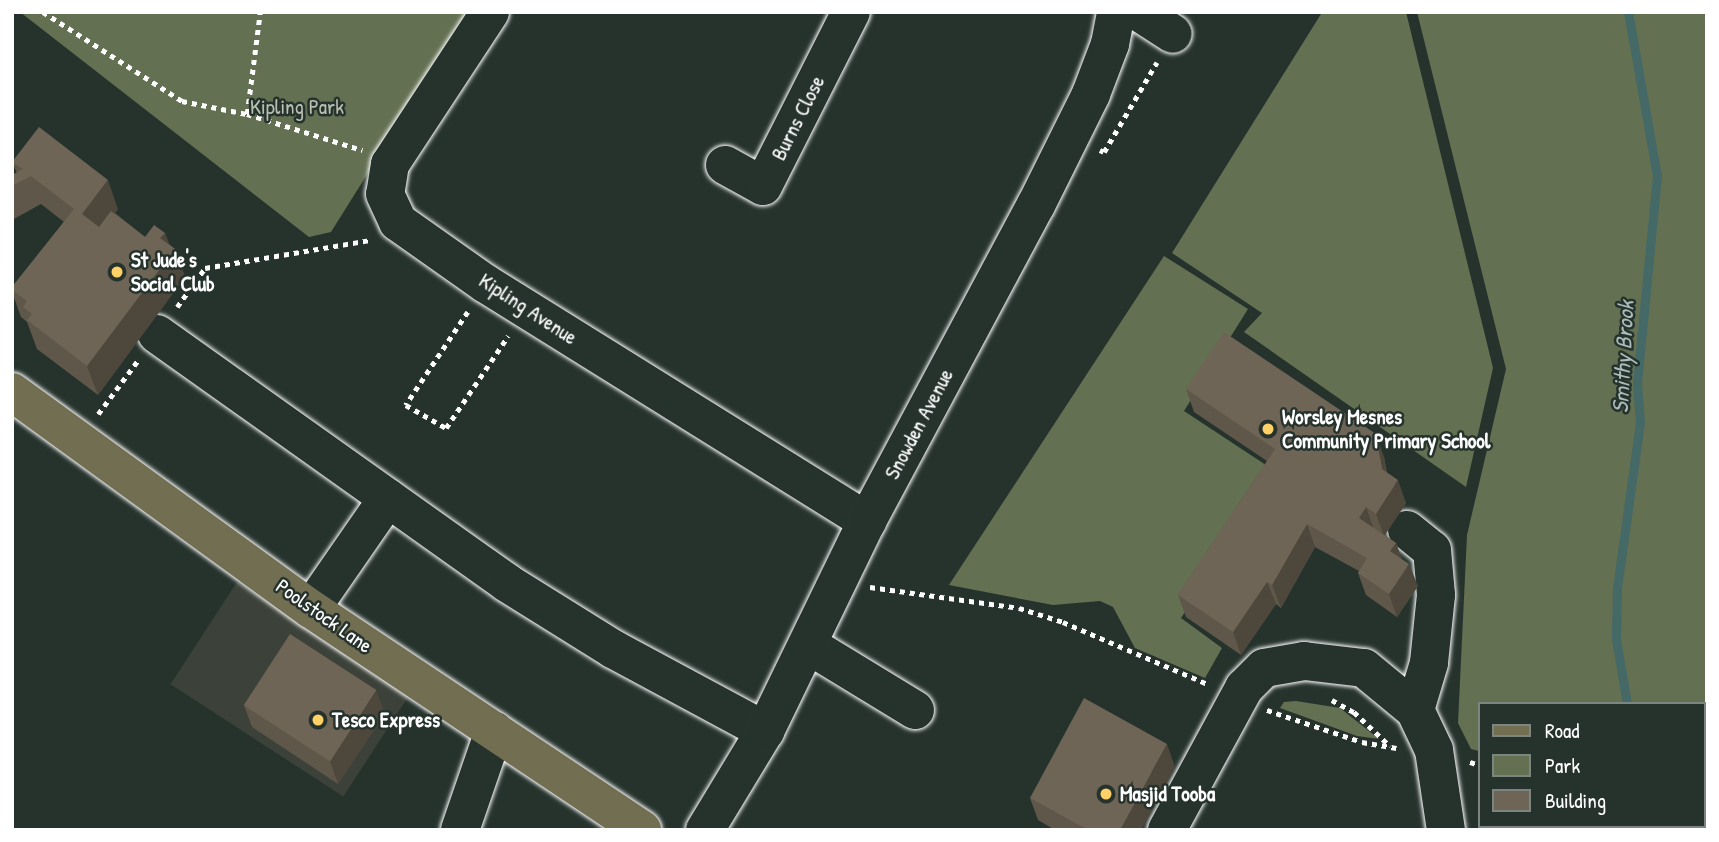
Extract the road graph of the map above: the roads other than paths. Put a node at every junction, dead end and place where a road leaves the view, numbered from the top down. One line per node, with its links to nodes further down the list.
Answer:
1 (490, 12): 10 (street, Kipling Avenue)
2 (851, 12): 6 (street, Burns Close)
3 (1116, 12): 10 (street, Snowden Avenue)
4 (1139, 12): 5 (street)
5 (1173, 34)
6 (725, 165)
7 (157, 334): 9 (street)
8 (12, 392): 12 (main road, Poolstock Lane)
9 (388, 498): 12 (street); 17 (street)
10 (867, 521): 13 (street, Snowden Avenue)
11 (1407, 530): 15 (street)
12 (312, 609): 16 (main road, Poolstock Lane)
13 (810, 646): 14 (street); 17 (street, Snowden Avenue)
14 (915, 710)
15 (1415, 710): 21 (street); 22 (street)
16 (494, 731): 18 (street); 19 (main road, Poolstock Lane)
17 (765, 731): 20 (street, Snowden Avenue)
18 (460, 830)
19 (642, 830)
20 (705, 830)
21 (1167, 830)
22 (1446, 830)

